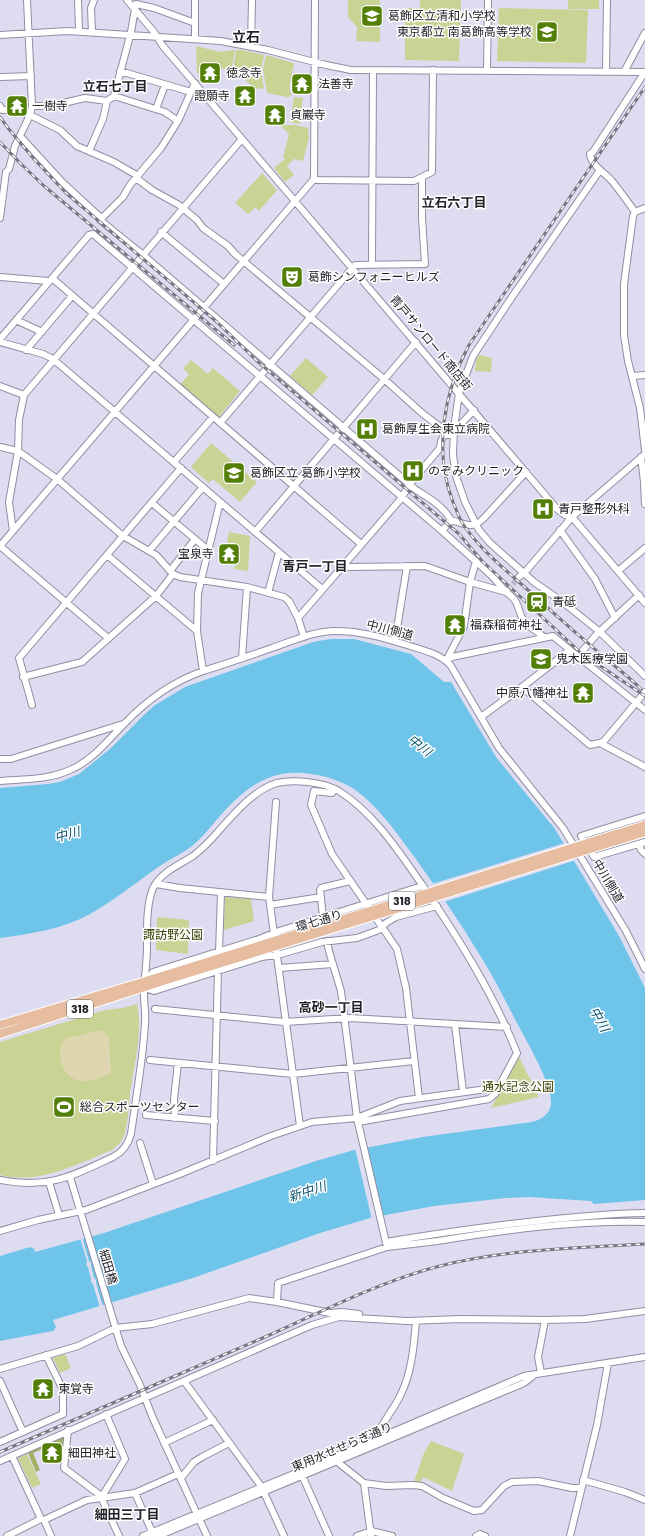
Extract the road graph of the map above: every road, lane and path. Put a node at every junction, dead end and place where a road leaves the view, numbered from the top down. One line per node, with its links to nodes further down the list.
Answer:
1 (27, 0): 15 (street)
2 (78, 0): 12 (street)
3 (94, 0): 13 (street)
4 (126, 0): 10 (street, 青戸サンロード商店街)
5 (195, 0): 11 (street)
6 (252, 0): 20 (street)
7 (315, 0): 21 (street)
8 (488, 0): 25 (street)
9 (607, 0): 26 (street)
10 (135, 5): 11 (street); 17 (street); 18 (street, 青戸サンロード商店街)
11 (195, 23): 19 (street)
12 (79, 32): 13 (street); 15 (street)
13 (92, 33): 17 (street)
14 (645, 33): 27 (street)
15 (28, 34): 16 (street); 29 (street)
16 (0, 35)
17 (129, 36): 18 (street); 24 (street)
18 (157, 38): 19 (street); 31 (street, 青戸サンロード商店街)
19 (195, 39): 20 (street)
20 (251, 46): 21 (street)
21 (315, 62): 22 (street); 48 (street)
22 (373, 70): 23 (street); 49 (street)
23 (433, 70): 25 (street); 47 (street)
24 (120, 71): 32 (street); 34 (street)
25 (487, 71): 26 (street)
26 (606, 72): 27 (street)
27 (624, 72): 28 (street)
28 (645, 72): 44 (street)
29 (31, 76): 30 (street); 37 (street)
30 (0, 77)
31 (195, 83): 33 (street); 42 (street, 青戸サンロード商店街)
32 (164, 85): 33 (street); 38 (street)
33 (191, 92): 40 (street)
34 (114, 96): 35 (street); 38 (street)
35 (107, 102): 37 (street); 43 (street)
36 (0, 106): 39 (street)
37 (32, 106): 39 (street)
38 (156, 109): 40 (street)
39 (30, 116): 41 (street); 43 (street)
40 (178, 121): 46 (street)
41 (20, 136): 45 (street); 56 (street)
42 (242, 139): 51 (street, 青戸サンロード商店街); 52 (street)
43 (89, 151): 46 (street)
44 (600, 170): 54 (street); 85 (street)
45 (3, 172): 50 (street)
46 (137, 177): 52 (street); 56 (street)
47 (422, 177): 49 (street); 60 (street)
48 (314, 179): 49 (street); 51 (street)
49 (373, 180): 60 (street)
50 (2, 187): 55 (street)
51 (295, 201): 59 (street); 62 (street, 青戸サンロード商店街)
52 (183, 208): 57 (street); 59 (street)
53 (645, 208): 54 (street)
54 (635, 212): 81 (street)
55 (0, 215)
56 (101, 219): 58 (street)
57 (161, 232): 58 (street); 65 (street)
58 (142, 254): 61 (street); 67 (street)
59 (243, 261): 65 (street); 69 (street)
60 (372, 264): 62 (street)
61 (132, 267): 64 (street); 68 (street); 70 (street)
62 (352, 268): 69 (street); 75 (street, 青戸サンロード商店街)
63 (0, 277): 64 (street)
64 (50, 280): 66 (street); 71 (street)
65 (224, 284): 67 (street)
66 (72, 296): 68 (street); 72 (street)
67 (204, 308): 70 (street); 78 (street)
68 (92, 313): 77 (street); 79 (street)
69 (310, 318): 78 (street); 83 (street)
70 (194, 319): 79 (street); 82 (street)
71 (16, 320): 72 (street); 73 (street)
72 (42, 332): 76 (street)
73 (0, 339)
74 (0, 342): 76 (street)
75 (416, 342): 83 (street); 85 (street, 青戸サンロード商店街)
76 (26, 350): 77 (street)
77 (53, 359): 86 (street); 88 (street)
78 (270, 364): 82 (street); 91 (street)
79 (154, 366): 88 (street); 89 (street)
80 (645, 375): 81 (street)
81 (632, 376): 97 (street)
82 (260, 377): 90 (street); 95 (street)
83 (384, 379): 91 (street); 93 (street)
84 (0, 386): 86 (street)
85 (459, 393): 87 (street, 青戸サンロード商店街); 92 (street)
86 (24, 395): 98 (street)
87 (474, 410): 92 (street); 102 (street, 青戸サンロード商店街)
88 (115, 412): 100 (street); 103 (street)
89 (213, 417): 90 (street); 100 (street)
90 (220, 423): 106 (street)
91 (343, 427): 95 (street); 105 (street)
92 (454, 428): 94 (street)
93 (444, 435): 94 (street); 105 (street)
94 (454, 435): 115 (street)
95 (333, 439): 106 (street); 108 (street)
96 (0, 447): 98 (street)
97 (645, 450)
98 (18, 451): 103 (street); 118 (street)
99 (643, 455): 104 (street); 112 (street)
100 (174, 462): 101 (street)
101 (181, 468): 107 (street); 110 (street)
102 (526, 472): 112 (street, 青戸サンロード商店街); 115 (street)
103 (57, 479): 118 (street); 120 (street)
104 (645, 482): 111 (street)
105 (410, 485): 108 (street); 113 (street)
106 (293, 486): 119 (street); 122 (street)
107 (203, 487): 109 (street); 114 (street)
108 (401, 498): 116 (street); 122 (street)
109 (220, 502): 119 (street); 126 (street)
110 (152, 503): 114 (street); 120 (street)
111 (645, 504)
112 (572, 517): 117 (street); 132 (street, 青戸サンロード商店街)
113 (450, 520): 115 (street); 116 (street)
114 (174, 522): 121 (street); 125 (street)
115 (477, 524): 134 (street)
116 (443, 530): 129 (street)
117 (560, 530): 134 (street); 146 (street)
118 (13, 531): 123 (street)
119 (255, 532): 127 (street)
120 (123, 536): 125 (street); 128 (street)
121 (195, 539): 126 (street); 133 (street)
122 (361, 544): 130 (street)
123 (0, 546): 143 (street)
124 (645, 548): 132 (street)
125 (149, 550): 133 (street)
126 (208, 550): 135 (street)
127 (279, 552): 138 (street); 140 (street)
128 (107, 555): 142 (street); 143 (street)
129 (476, 561): 136 (street); 139 (street)
130 (343, 566): 131 (street); 138 (street)
131 (407, 566): 136 (street); 152 (street)
132 (618, 571): 141 (street, 青戸サンロード商店街)
133 (171, 572): 135 (street); 142 (street)
134 (521, 575): 148 (street)
135 (200, 580): 137 (street); 147 (street)
136 (470, 582): 139 (street); 156 (street)
137 (247, 587): 140 (street); 155 (street)
138 (322, 589): 145 (street)
139 (507, 592): 150 (street)
140 (268, 593): 145 (street)
141 (638, 595): 144 (street, 青戸サンロード商店街); 146 (street)
142 (156, 596): 147 (street); 151 (street)
143 (66, 603): 151 (street); 158 (street)
144 (645, 603)
145 (298, 618): 149 (street)
146 (615, 618): 148 (street)
147 (197, 631): 157 (street)
148 (600, 632): 154 (street); 159 (street)
149 (304, 636): 152 (street, 中川側道); 155 (street, 中川側道)
150 (544, 637): 153 (street); 156 (street)
151 (108, 638): 158 (street)
152 (395, 641): 156 (street, 中川側道)
153 (570, 650): 154 (street); 160 (street)
154 (578, 656): 162 (street)
155 (242, 658): 157 (street, 中川側道)
156 (446, 660): 165 (street, 中川側道)
157 (203, 671): 166 (street, 中川側道)
158 (24, 676): 163 (street)
159 (645, 676)
160 (522, 687): 165 (street); 167 (street)
161 (645, 692): 162 (street)
162 (636, 702): 164 (street); 167 (street)
163 (32, 704)
164 (645, 710)
165 (481, 717): 195 (street, 中川側道)
166 (124, 724): 168 (street); 170 (street, 中川側道)
167 (600, 743): 169 (street)
168 (0, 759)
169 (645, 767)
170 (0, 780)
171 (334, 789): 178 (street); 179 (street); 180 (street)
172 (276, 802): 182 (street)
173 (645, 816): 176 (street)
174 (645, 825): 197 (main road, 環七通り / 318, bridge)
175 (645, 832): 197 (main road, 環七通り / 318, bridge)
176 (642, 843): 177 (street)
177 (645, 854)
178 (350, 881): 183 (street); 184 (street)
179 (156, 884): 181 (street); 198 (street)
180 (422, 886): 184 (street); 186 (street)
181 (222, 893): 182 (street); 191 (street)
182 (269, 897): 185 (street)
183 (321, 897): 185 (street); 187 (street)
184 (367, 904): 187 (street); 188 (street)
185 (270, 905): 189 (street)
186 (437, 906): 188 (street); 206 (street)
187 (323, 917): 189 (street)
188 (383, 927): 190 (street); 202 (street)
189 (273, 933): 191 (street); 192 (street)
190 (327, 941): 192 (street); 193 (street)
191 (219, 952): 198 (street)
192 (276, 955): 194 (street); 196 (street)
193 (333, 964): 194 (street); 201 (street)
194 (279, 968): 203 (street)
195 (645, 969)
196 (218, 971): 198 (street); 200 (street)
197 (160, 980): 198 (main road, 環七通り / 318)
198 (145, 984): 205 (main road, 環七通り / 318); 207 (main road, 環七通り / 318); 224 (street)
199 (155, 1008): 200 (street)
200 (218, 1015): 203 (street); 211 (street)
201 (345, 1018): 202 (street); 203 (street); 212 (street)
202 (410, 1021): 204 (street); 209 (street)
203 (286, 1022): 213 (street)
204 (455, 1024): 206 (street); 215 (street)
205 (0, 1025)
206 (506, 1026): 220 (street)
207 (0, 1034)
208 (150, 1060): 210 (street)
209 (414, 1061): 212 (street); 216 (street)
210 (178, 1063): 211 (street); 218 (street)
211 (216, 1066): 213 (street); 219 (street)
212 (350, 1068): 213 (street); 220 (street)
213 (293, 1074): 221 (street)
214 (487, 1089): 215 (street)
215 (463, 1092): 216 (street)
216 (419, 1098): 220 (street)
217 (146, 1115): 218 (street)
218 (174, 1118): 219 (street)
219 (215, 1121): 223 (street)
220 (358, 1121): 221 (street); 233 (street)
221 (300, 1126): 223 (street)
222 (140, 1144): 227 (street)
223 (213, 1161): 227 (street)
224 (70, 1177): 226 (street); 228 (street, 細田橋)
225 (0, 1180): 226 (street)
226 (49, 1182): 230 (street)
227 (153, 1184): 228 (street)
228 (81, 1211): 230 (street); 239 (street, 細田橋)
229 (645, 1214): 233 (street)
230 (59, 1216): 232 (street)
231 (645, 1222): 233 (street)
232 (0, 1231)
233 (386, 1243): 234 (street)
234 (277, 1302): 236 (street); 239 (street)
235 (645, 1311): 237 (street)
236 (376, 1319): 238 (street); 247 (street)
237 (544, 1320): 238 (street); 244 (street)
238 (416, 1321): 253 (street)
239 (114, 1328): 240 (street); 248 (street, 細田橋)
240 (46, 1355): 243 (street); 252 (street)
241 (645, 1357): 242 (street)
242 (608, 1363): 244 (street); 262 (street)
243 (0, 1369)
244 (540, 1373): 245 (street)
245 (533, 1376): 253 (street); 258 (street, 東用水せせらぎ通り)
246 (0, 1381): 252 (street)
247 (184, 1381): 248 (street); 250 (street)
248 (145, 1397): 249 (street); 255 (street, 細田橋)
249 (106, 1414): 251 (street); 267 (street)
250 (213, 1420): 255 (street); 256 (street)
251 (68, 1430): 257 (street); 267 (street)
252 (23, 1432): 254 (street)
253 (376, 1440): 258 (street)
254 (0, 1442)
255 (164, 1442): 261 (street, 細田橋)
256 (229, 1443): 261 (street); 265 (street)
257 (12, 1456): 259 (street); 270 (street)
258 (337, 1459): 260 (street, 東用水せせらぎ通り); 263 (street)
259 (0, 1461)
260 (302, 1474): 265 (street, 東用水せせらぎ通り); 279 (street)
261 (180, 1476): 266 (street); 269 (street, 細田橋)
262 (583, 1480): 264 (street); 268 (street)
263 (364, 1483): 264 (street); 271 (street)
264 (581, 1488): 284 (street)
265 (263, 1489): 269 (street, 東用水せせらぎ通り); 278 (street)
266 (136, 1493): 267 (street); 272 (street)
267 (102, 1498): 270 (street); 275 (street)
268 (645, 1500)
269 (198, 1516): 272 (street, 東用水せせらぎ通り); 277 (street, 細田橋)
270 (43, 1520): 273 (street); 274 (street)
271 (370, 1532): 280 (street); 281 (street)
272 (155, 1535): 276 (street, 東用水せせらぎ通り)
273 (6, 1536)
274 (51, 1536)
275 (119, 1536)
276 (143, 1536)
277 (207, 1536)
278 (284, 1536)
279 (329, 1536)
280 (358, 1536)
281 (392, 1536)
282 (476, 1536): 283 (street)
283 (485, 1536)
284 (570, 1536)

